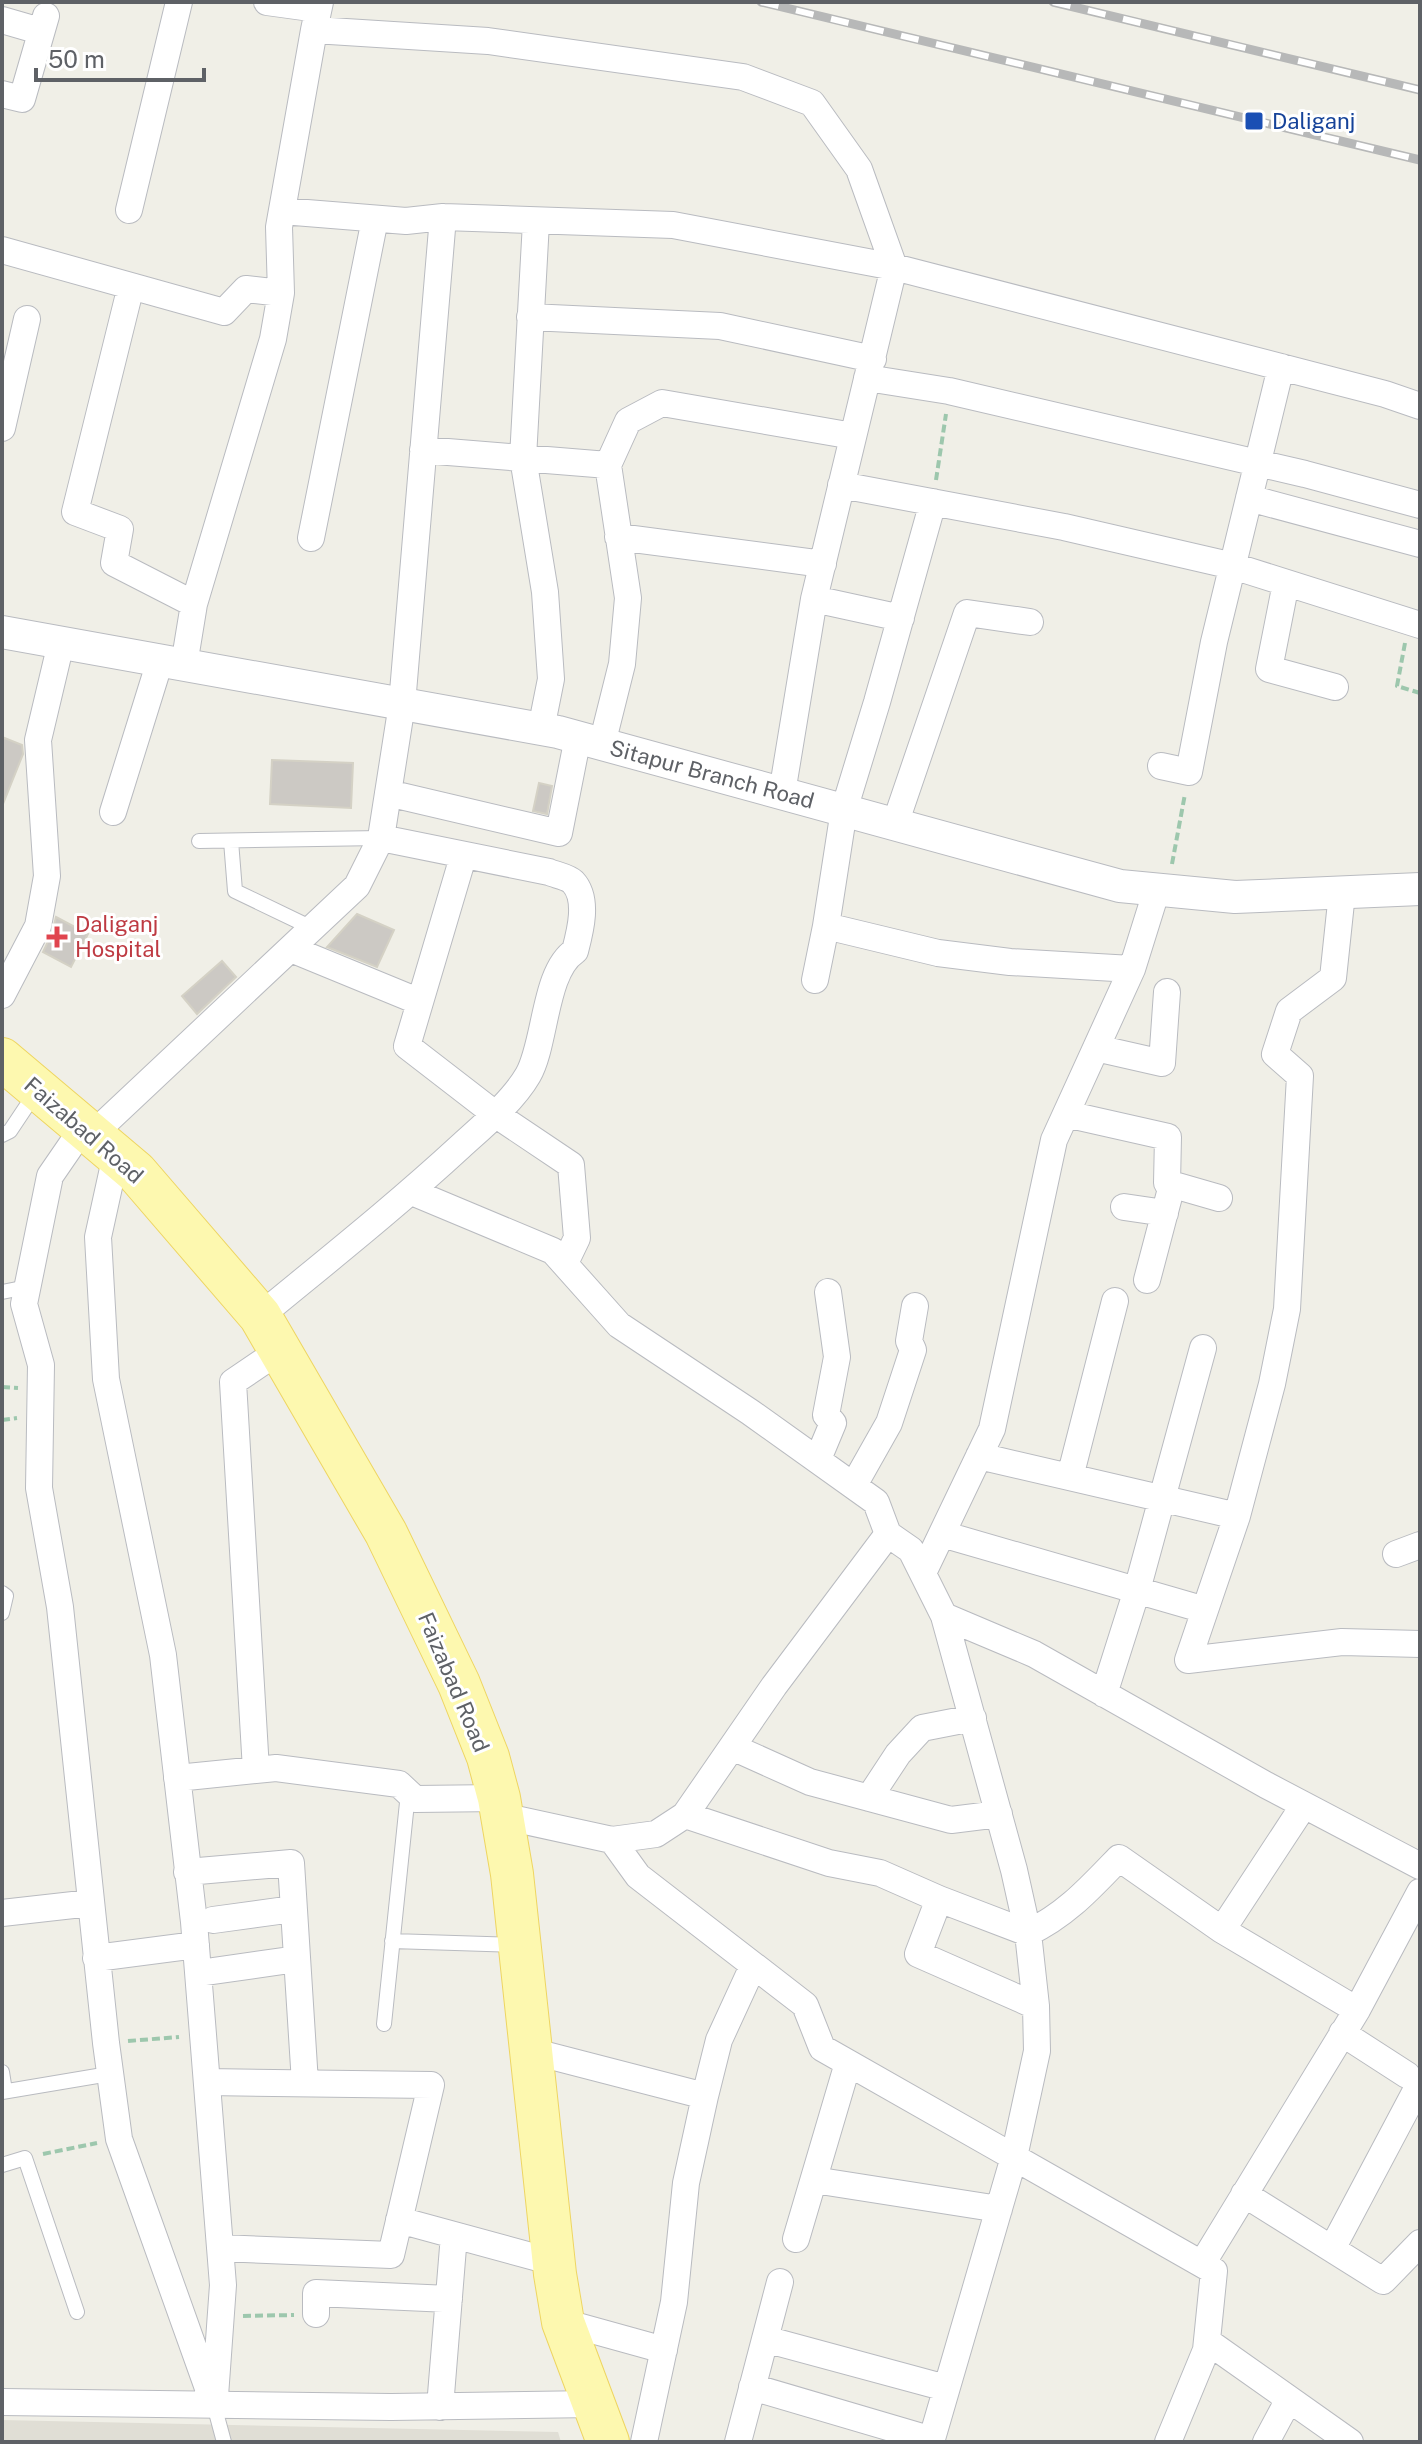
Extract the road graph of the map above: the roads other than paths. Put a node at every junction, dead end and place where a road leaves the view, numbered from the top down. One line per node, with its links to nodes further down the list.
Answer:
1 (179, 2): 6 (street)
2 (267, 2): 3 (street)
3 (317, 14): 7 (street); 12 (street)
4 (2, 20): 5 (street)
5 (2, 94)
6 (129, 210)
7 (282, 211): 9 (street); 14 (street)
8 (443, 217): 9 (street); 10 (street); 22 (street)
9 (375, 219): 31 (street)
10 (536, 222): 12 (street); 15 (street)
11 (2, 250): 13 (street)
12 (894, 267): 17 (street); 18 (street)
13 (131, 286): 14 (street); 37 (street)
14 (281, 293): 37 (street)
15 (530, 317): 18 (street); 23 (street)
16 (27, 319): 20 (street)
17 (1281, 367): 19 (street); 24 (street)
18 (870, 368): 21 (street); 24 (street)
19 (1420, 406)
20 (2, 428)
21 (853, 436): 25 (street); 26 (street)
22 (423, 450): 23 (street); 45 (street)
23 (523, 458): 25 (street); 46 (street)
24 (1257, 463): 27 (street); 29 (street)
25 (608, 465): 30 (street)
26 (841, 485): 28 (street); 33 (street)
27 (1249, 498): 32 (street); 34 (street)
28 (933, 502): 34 (street); 38 (street)
29 (1420, 505)
30 (618, 537): 33 (street); 47 (street)
31 (311, 538)
32 (1420, 544)
33 (823, 564): 36 (street)
34 (1233, 566): 35 (street); 48 (street)
35 (1286, 583): 40 (street); 44 (street)
36 (814, 599): 38 (street); 50 (street)
37 (194, 604): 43 (street)
38 (901, 618): 51 (street)
39 (1030, 622): 53 (street)
40 (1415, 623)
41 (2, 632): 42 (street, Sitapur Branch Road)
42 (61, 643): 43 (street, Sitapur Branch Road); 67 (street)
43 (172, 663): 45 (street, Sitapur Branch Road); 52 (street)
44 (1335, 687)
45 (402, 704): 46 (street, Sitapur Branch Road); 49 (street)
46 (541, 729): 47 (street, Sitapur Branch Road)
47 (590, 740): 49 (street); 50 (street, Sitapur Branch Road)
48 (1161, 766)
49 (388, 793): 54 (street)
50 (782, 793): 51 (street, Sitapur Branch Road)
51 (844, 810): 53 (street, Sitapur Branch Road); 61 (street)
52 (113, 812)
53 (895, 824): 59 (street, Sitapur Branch Road)
54 (381, 838): 56 (lane); 57 (street); 62 (street)
55 (199, 841): 56 (lane)
56 (231, 841): 62 (lane)
57 (463, 857): 68 (street); 72 (street)
58 (1420, 889): 60 (street, Sitapur Branch Road)
59 (1162, 890): 60 (street, Sitapur Branch Road); 64 (street)
60 (1342, 893): 94 (street)
61 (826, 926): 64 (street); 65 (street)
62 (312, 928): 63 (street)
63 (291, 949): 68 (street); 75 (street)
64 (1132, 969): 69 (street)
65 (815, 980)
66 (1167, 992): 69 (street)
67 (2, 995)
68 (420, 1002): 72 (street)
69 (1096, 1048): 73 (street)
70 (2, 1059): 71 (main road, Faizabad Road)
71 (38, 1089): 74 (lane); 75 (main road, Faizabad Road)
72 (495, 1114): 77 (street); 81 (street)
73 (1066, 1114): 76 (street); 89 (street)
74 (2, 1135)
75 (97, 1139): 83 (street); 87 (main road, Faizabad Road); 108 (street)
76 (1172, 1185): 78 (street); 80 (street)
77 (412, 1192): 81 (street); 87 (street)
78 (1219, 1198)
79 (1124, 1207): 80 (street)
80 (1165, 1213): 82 (street)
81 (565, 1263): 90 (street)
82 (1147, 1280)
83 (15, 1290): 120 (street)
84 (828, 1292): 90 (street)
85 (1115, 1301): 91 (street)
86 (915, 1306): 92 (street)
87 (269, 1334): 107 (street); 112 (main road, Faizabad Road)
88 (1203, 1348): 93 (street)
89 (979, 1456): 91 (street); 96 (street)
90 (818, 1459): 92 (street)
91 (1070, 1477): 93 (street)
92 (854, 1485): 95 (street)
93 (1162, 1499): 94 (street); 98 (street)
94 (1237, 1516): 100 (street)
95 (888, 1534): 97 (street); 106 (street)
96 (942, 1534): 97 (street); 98 (street)
97 (923, 1573): 102 (street)
98 (1137, 1590): 100 (street); 104 (street)
99 (2, 1593): 101 (lane)
100 (1205, 1610): 103 (street)
101 (2, 1613)
102 (944, 1616): 104 (street); 105 (street)
103 (1420, 1644)
104 (1104, 1694): 111 (street)
105 (973, 1718): 110 (street); 113 (street)
106 (732, 1747): 110 (street); 114 (street)
107 (256, 1770): 108 (street); 109 (street)
108 (177, 1778): 117 (street)
109 (408, 1793): 112 (street); 126 (lane)
110 (869, 1798): 113 (street)
111 (1304, 1805): 116 (street); 124 (street)
112 (500, 1807): 115 (street); 128 (main road, Faizabad Road)
113 (999, 1814): 125 (street)
114 (685, 1815): 115 (street); 119 (street)
115 (612, 1840): 131 (street)
116 (1420, 1866)
117 (187, 1872): 121 (street); 127 (street)
118 (1420, 1892): 134 (street)
119 (939, 1899): 125 (street); 133 (street)
120 (91, 1903): 122 (street); 129 (street)
121 (293, 1909): 123 (street); 130 (street)
122 (2, 1913)
123 (213, 1920)
124 (1222, 1930): 125 (street); 134 (street)
125 (1028, 1933): 133 (street)
126 (392, 1941): 128 (lane); 135 (lane)
127 (196, 1945): 129 (street); 132 (street)
128 (520, 1945): 137 (main road, Faizabad Road)
129 (96, 1958): 140 (street)
130 (297, 1959): 132 (street); 143 (street)
131 (753, 1966): 138 (street); 145 (street)
132 (199, 1973): 142 (street)
133 (1036, 2006): 146 (street)
134 (1357, 2010): 136 (street)
135 (384, 2024)
136 (1342, 2033): 141 (street); 149 (street)
137 (531, 2051): 145 (street); 158 (main road, Faizabad Road)
138 (848, 2063): 146 (street); 148 (street)
139 (2, 2072): 144 (lane)
140 (109, 2074): 144 (lane); 171 (street)
141 (1414, 2079): 156 (street)
142 (207, 2082): 143 (street); 155 (street)
143 (305, 2083): 151 (street)
144 (4, 2092)
145 (705, 2096): 166 (street)
146 (1014, 2157): 150 (street); 159 (street)
147 (2, 2165): 162 (lane)
148 (814, 2180): 150 (street); 153 (street)
149 (1244, 2194): 156 (street); 159 (street)
150 (999, 2209): 168 (street)
151 (399, 2220): 152 (street); 157 (street)
152 (454, 2235): 158 (street); 161 (street)
153 (796, 2239)
154 (1420, 2243): 156 (street)
155 (220, 2248): 157 (street); 171 (street)
156 (1332, 2249)
157 (315, 2252): 161 (street)
158 (553, 2262): 163 (main road, Faizabad Road)
159 (1202, 2264): 165 (street)
160 (780, 2282): 164 (street)
161 (449, 2299): 172 (street)
162 (77, 2312)
163 (563, 2322): 166 (street); 173 (main road, Faizabad Road)
164 (765, 2339): 167 (street); 168 (street)
165 (1207, 2341): 169 (street); 178 (street)
166 (664, 2350): 176 (street)
167 (752, 2387): 174 (street); 177 (street)
168 (946, 2388): 174 (street)
169 (1289, 2399): 179 (street); 180 (street)
170 (2, 2402): 171 (street)
171 (214, 2405): 172 (street); 175 (lane)
172 (440, 2407): 173 (street)
173 (611, 2429)
174 (932, 2441)
175 (224, 2442)
176 (644, 2442)
177 (738, 2442)
178 (1168, 2442)
179 (1266, 2442)
180 (1350, 2442)

